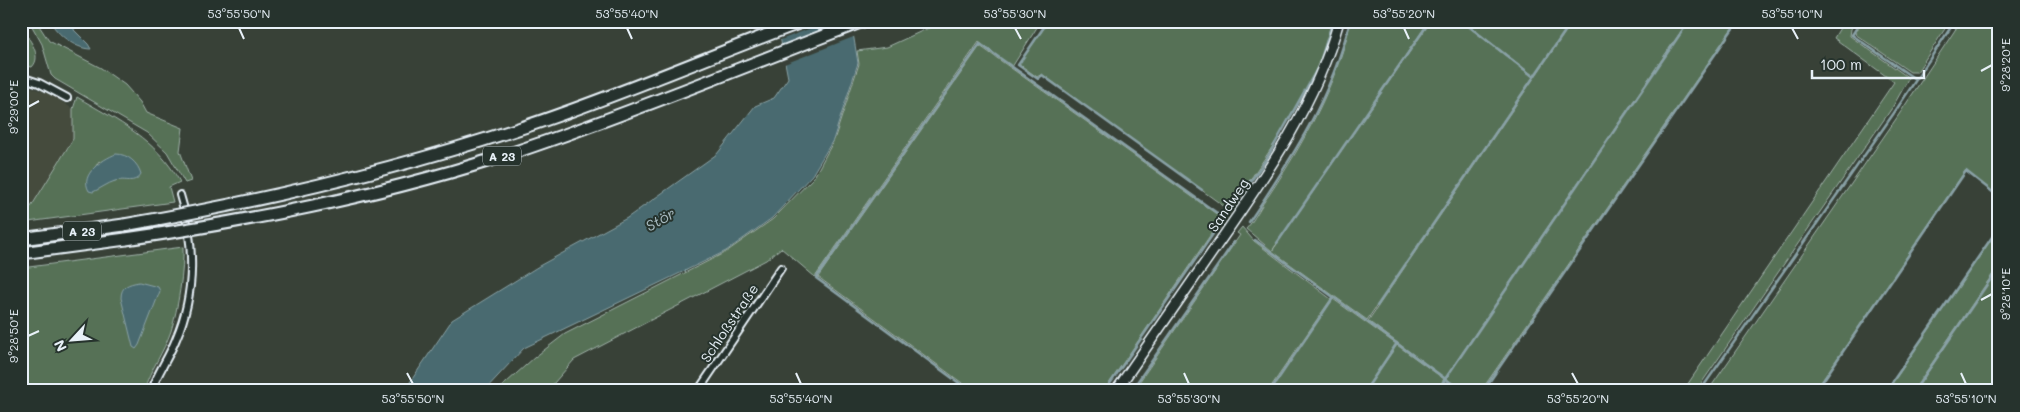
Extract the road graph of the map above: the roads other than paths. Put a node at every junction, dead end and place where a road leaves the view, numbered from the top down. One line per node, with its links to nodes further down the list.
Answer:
1 (804, 21): 7 (highway, A 23, bridge)
2 (863, 21): 8 (highway, A 23, bridge)
3 (1339, 21): 12 (street, Sandweg)
4 (21, 77): 5 (street)
5 (67, 98)
6 (180, 195): 10 (street)
7 (21, 239)
8 (21, 253)
9 (781, 268): 11 (street, Schloßstraße)
10 (151, 391)
11 (698, 391)
12 (1116, 391)

